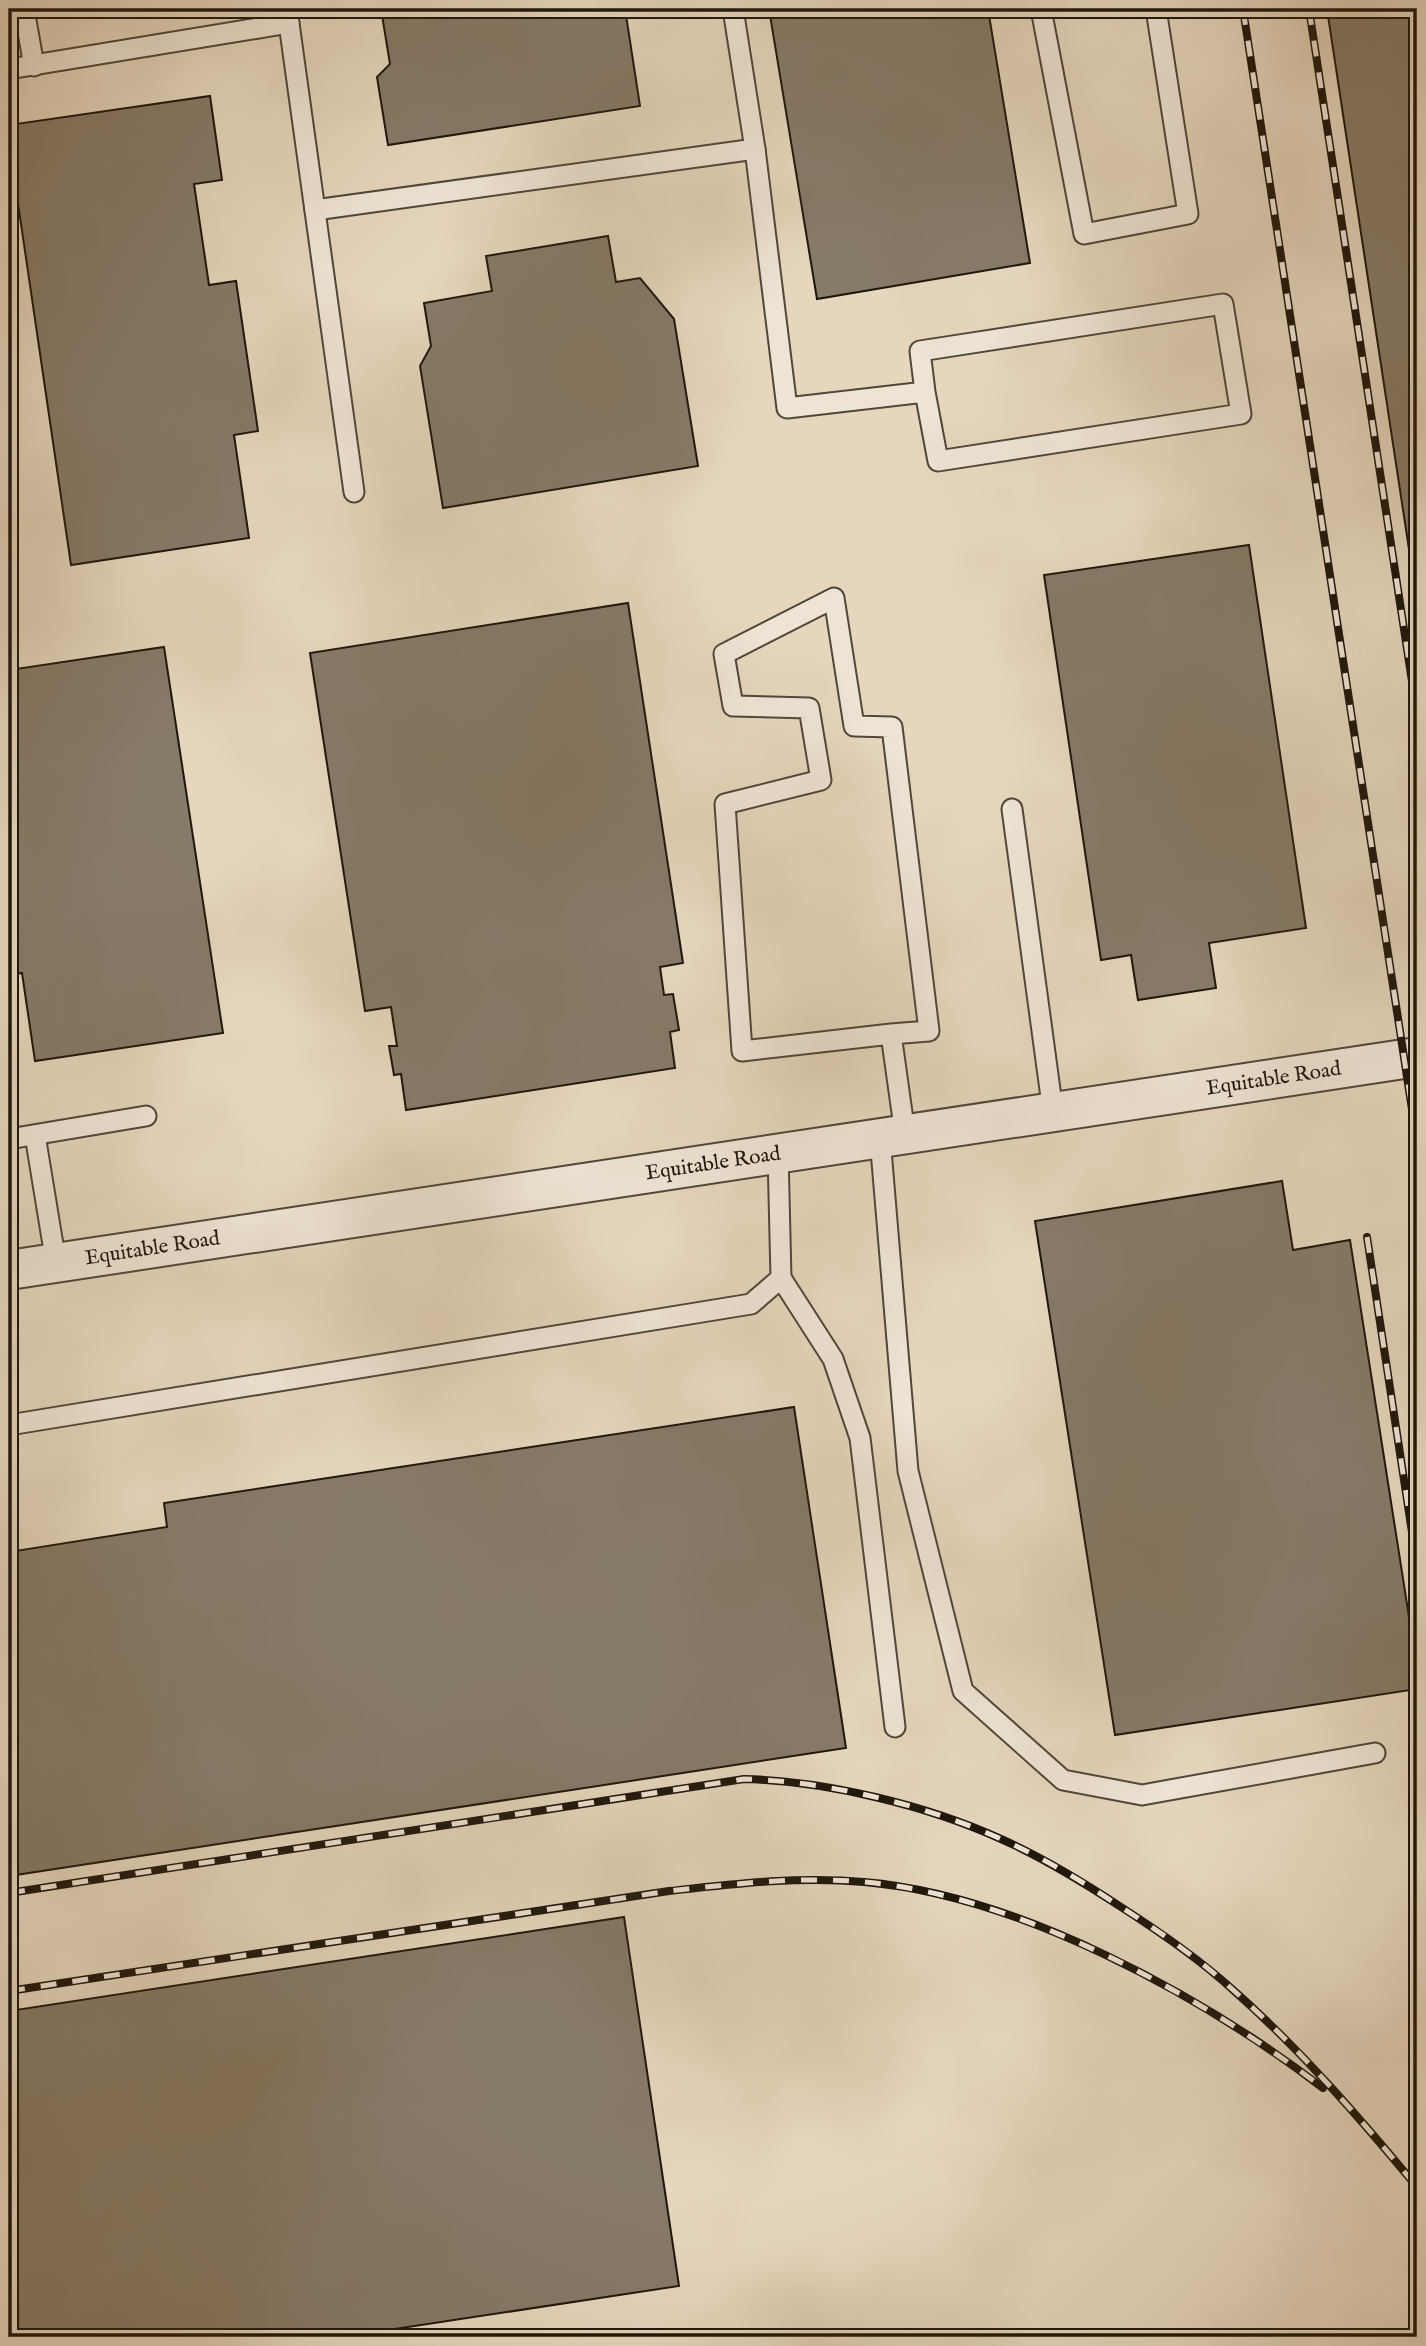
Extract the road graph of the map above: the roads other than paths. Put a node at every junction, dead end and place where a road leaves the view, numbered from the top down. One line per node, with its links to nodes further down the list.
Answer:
1 (24, 9): 6 (lane)
2 (733, 9): 8 (lane)
3 (1041, 9): 4 (lane)
4 (1156, 9)
5 (288, 16): 6 (lane); 9 (lane)
6 (34, 66): 7 (lane)
7 (9, 69)
8 (755, 149): 9 (lane); 10 (lane)
9 (315, 211): 11 (lane)
10 (925, 392): 10 (lane)
11 (354, 492)
12 (1012, 809): 15 (lane)
13 (891, 1034): 13 (lane); 18 (lane)
14 (1417, 1057): 15 (street, Equitable Road)
15 (1053, 1112): 18 (street, Equitable Road)
16 (146, 1116): 17 (lane)
17 (35, 1135): 19 (lane); 21 (lane)
18 (892, 1136): 20 (street, Equitable Road); 26 (lane)
19 (9, 1139)
20 (778, 1153): 21 (street, Equitable Road); 23 (lane)
21 (56, 1263): 22 (street, Equitable Road)
22 (9, 1270)
23 (781, 1278): 24 (lane); 25 (lane)
24 (9, 1425)
25 (895, 1727)
26 (1375, 1753)

